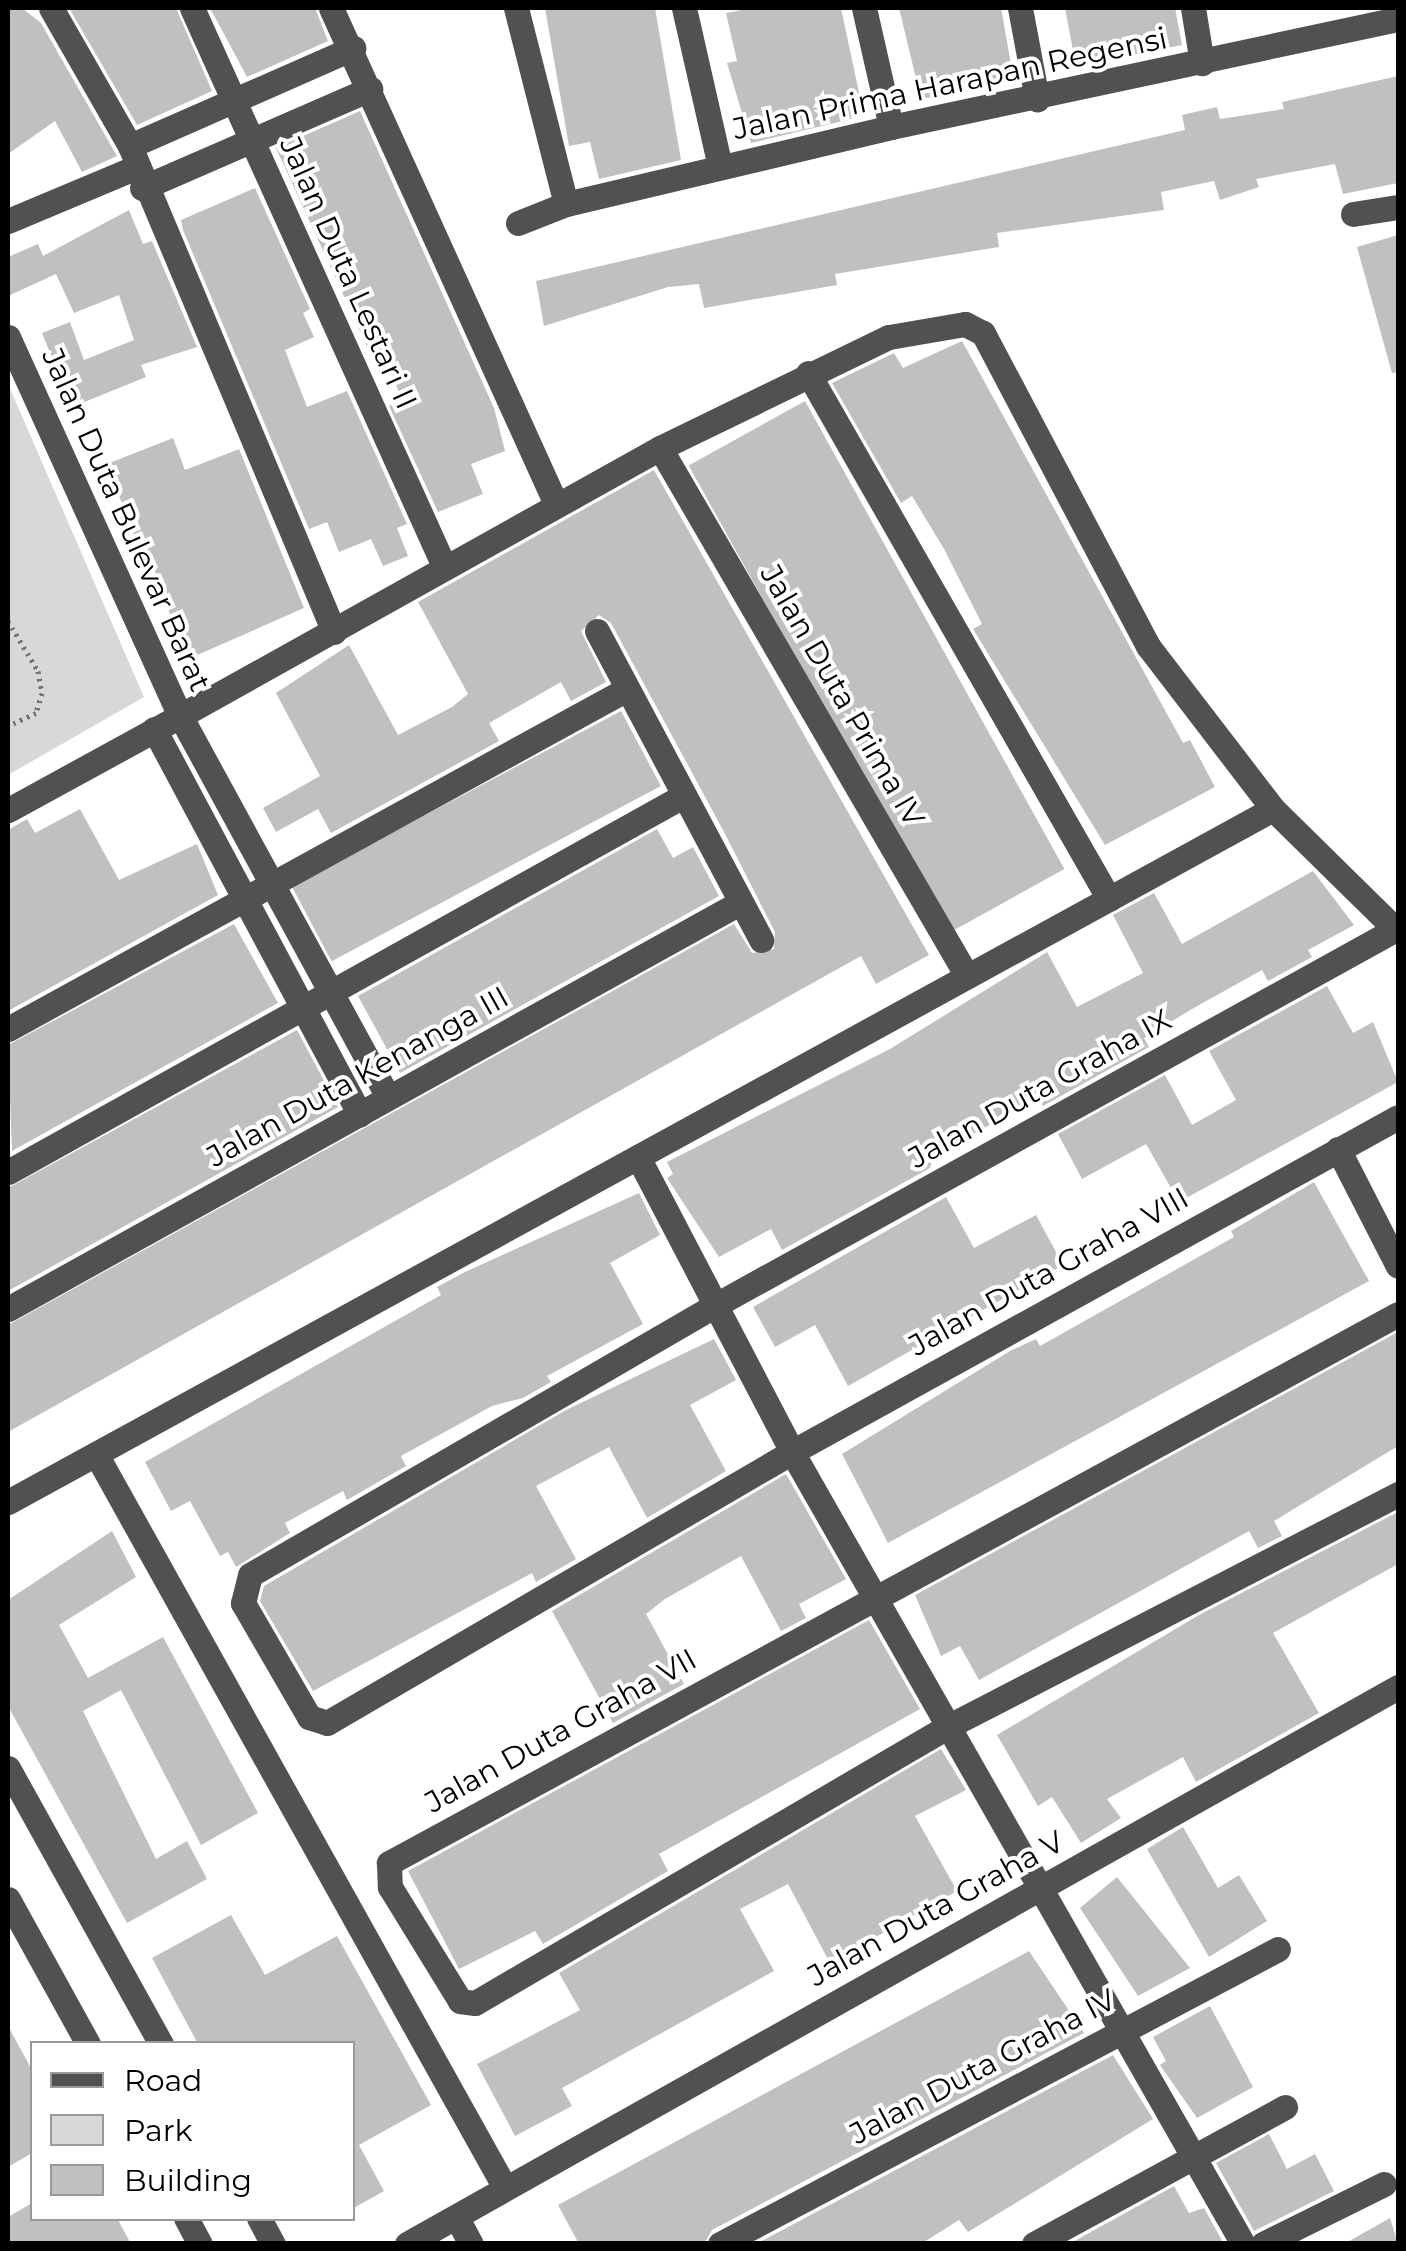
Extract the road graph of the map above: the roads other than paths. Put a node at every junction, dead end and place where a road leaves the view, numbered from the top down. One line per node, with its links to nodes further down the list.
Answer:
1 (51, 8): 17 (street)
2 (192, 8): 13 (street, Jalan Duta Lestari II)
3 (332, 8): 10 (street)
4 (516, 8): 19 (street)
5 (684, 8): 18 (street)
6 (864, 8): 15 (street)
7 (1020, 8): 14 (street)
8 (1193, 8): 11 (street)
9 (1381, 17): 11 (street, Jalan Prima Harapan Regensi)
10 (353, 48): 12 (street); 13 (street)
11 (1202, 64): 14 (street, Jalan Prima Harapan Regensi)
12 (370, 89): 16 (street); 27 (street)
13 (236, 98): 16 (street, Jalan Duta Lestari II); 17 (street)
14 (1037, 99): 15 (street, Jalan Prima Harapan Regensi)
15 (891, 127): 18 (street, Jalan Prima Harapan Regensi)
16 (253, 138): 17 (street); 28 (street, Jalan Duta Lestari II)
17 (136, 167): 22 (street); 30 (street)
18 (720, 168): 19 (street, Jalan Prima Harapan Regensi)
19 (566, 204): 23 (street, Jalan Prima Harapan Regensi)
20 (1398, 208): 21 (street)
21 (1352, 214)
22 (8, 221)
23 (518, 224)
24 (8, 338): 32 (street, Jalan Duta Bulevar Barat)
25 (808, 373): 26 (street); 35 (street); 39 (street)
26 (660, 448): 27 (street); 43 (street, Jalan Duta Prima IV)
27 (556, 504): 28 (street)
28 (444, 566): 30 (street)
29 (597, 631): 31 (street)
30 (334, 632): 32 (street)
31 (628, 688): 34 (street); 37 (street)
32 (180, 716): 33 (street, Jalan Duta Bulevar Barat); 37 (street)
33 (154, 729): 36 (street, Jalan Duta Bulevar Barat); 38 (street)
34 (683, 796): 40 (street); 44 (street)
35 (1273, 809): 39 (street); 41 (street)
36 (8, 810)
37 (271, 883): 38 (street); 44 (street)
38 (244, 898): 45 (street); 46 (street)
39 (1109, 899): 43 (street)
40 (741, 902): 42 (street); 47 (street, Jalan Duta Kenanga III)
41 (1397, 930): 54 (street, Jalan Duta Graha IX)
42 (761, 940)
43 (967, 976): 51 (street)
44 (331, 993): 45 (street); 47 (street)
45 (303, 1007): 48 (street); 52 (street)
46 (8, 1029)
47 (388, 1098): 48 (street, Jalan Duta Kenanga III)
48 (360, 1114): 55 (street, Jalan Duta Kenanga III)
49 (1398, 1117): 50 (street, Jalan Duta Graha VIII)
50 (1338, 1149): 53 (street); 57 (street, Jalan Duta Graha VIII)
51 (638, 1157): 54 (street); 58 (street)
52 (8, 1172)
53 (1398, 1266)
54 (714, 1306): 57 (street); 57 (street, Jalan Duta Graha IX)
55 (8, 1309)
56 (1398, 1314): 61 (street, Jalan Duta Graha VII)
57 (792, 1452): 61 (street)
58 (96, 1454): 60 (street); 74 (street)
59 (1398, 1494): 63 (street)
60 (8, 1502)
61 (874, 1596): 63 (street); 63 (street, Jalan Duta Graha VII)
62 (1398, 1687): 65 (street, Jalan Duta Graha V)
63 (947, 1726): 65 (street)
64 (8, 1768): 70 (street)
65 (1040, 1888): 68 (street); 74 (street, Jalan Duta Graha V)
66 (8, 1898): 69 (street)
67 (1278, 1949): 68 (street, Jalan Duta Graha IV)
68 (1123, 2029): 72 (street); 82 (street, Jalan Duta Graha IV)
69 (86, 2041)
70 (159, 2041)
71 (1285, 2108): 72 (street)
72 (1194, 2155): 83 (street); 84 (street)
73 (1384, 2184): 85 (street)
74 (506, 2188): 75 (street, Jalan Duta Graha V)
75 (457, 2218): 80 (street, Jalan Duta Graha V); 81 (street)
76 (188, 2221): 78 (street)
77 (260, 2221): 79 (street)
78 (200, 2244)
79 (272, 2244)
80 (407, 2244)
81 (471, 2244)
82 (720, 2244)
83 (1034, 2244)
84 (1243, 2244)
85 (1263, 2244)

